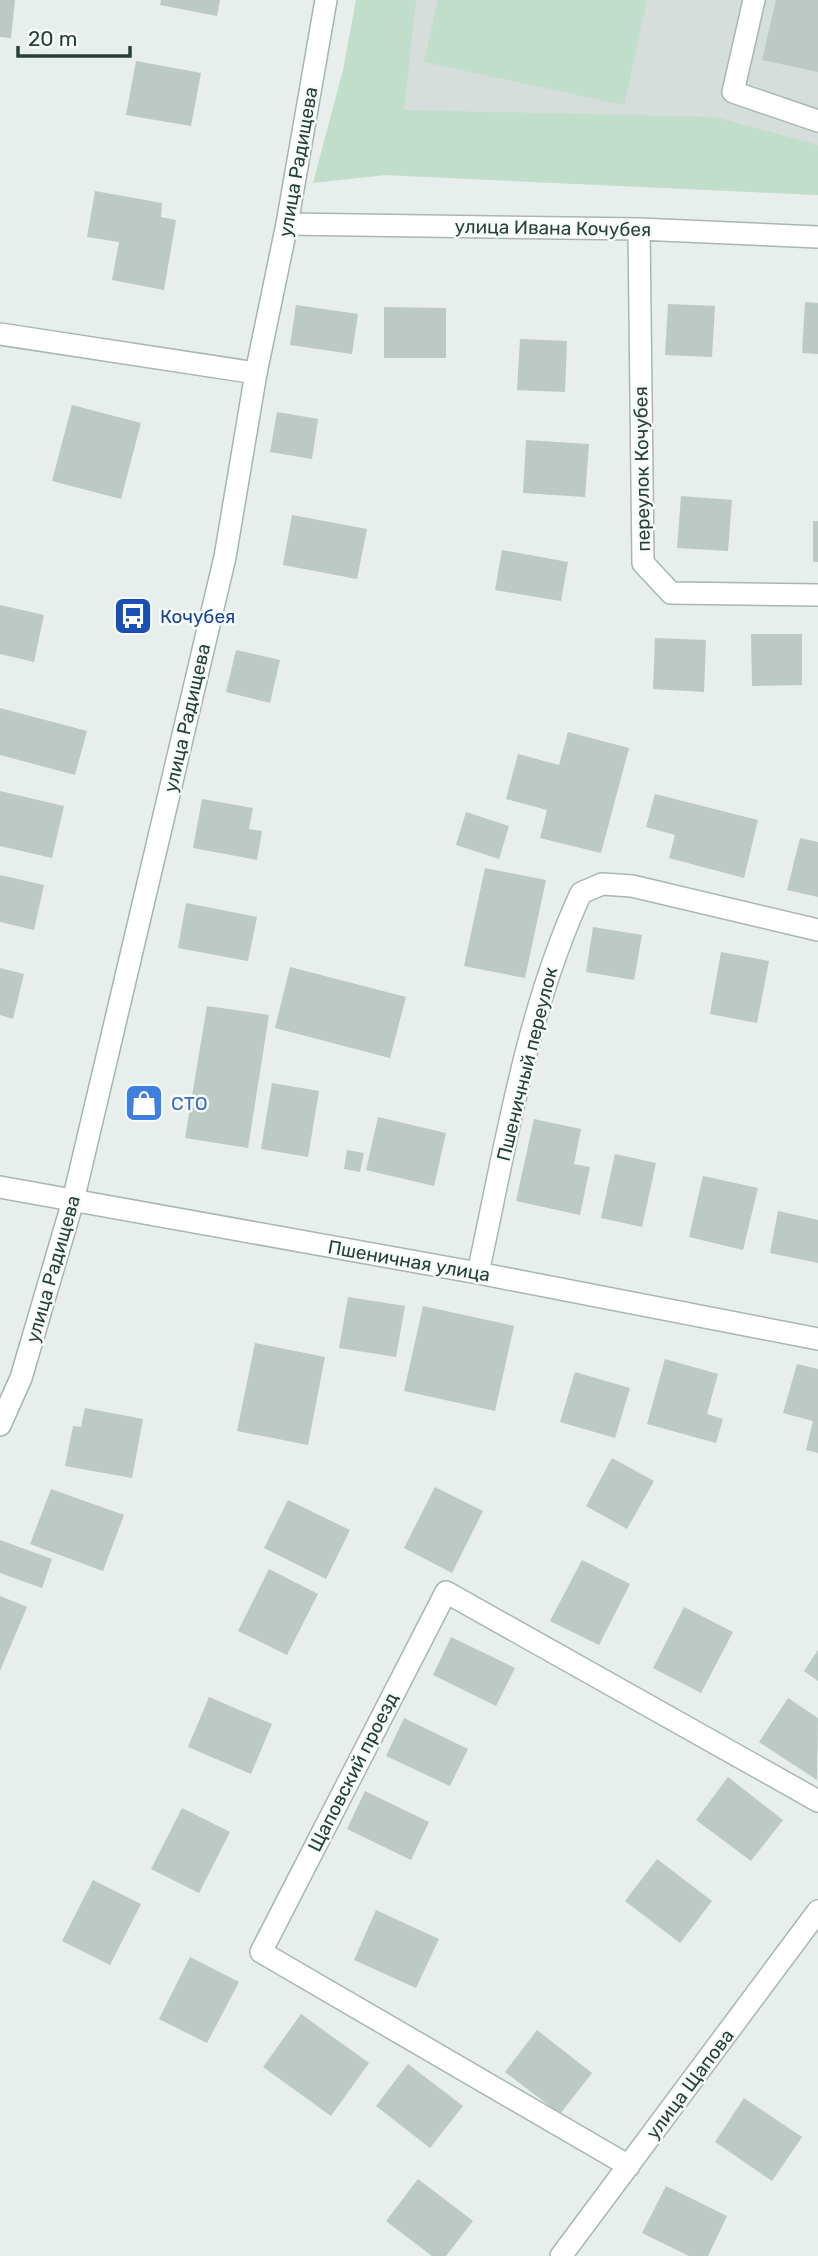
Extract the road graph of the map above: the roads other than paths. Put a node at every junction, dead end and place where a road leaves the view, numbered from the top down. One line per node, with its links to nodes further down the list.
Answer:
1 (326, 0): 4 (street, улица Радищева)
2 (754, 0): 3 (street)
3 (818, 121)
4 (287, 224): 5 (street, улица Ивана Кочубея); 8 (street, улица Радищева)
5 (639, 229): 6 (street, улица Ивана Кочубея); 9 (street, переулок Кочубея)
6 (818, 237)
7 (0, 334): 8 (street)
8 (257, 373): 12 (street, улица Радищева)
9 (818, 595)
10 (818, 930): 13 (street, Пшеничный переулок)
11 (0, 1187): 12 (street, Пшеничная улица)
12 (73, 1201): 13 (street, Пшеничная улица); 15 (street, улица Радищева)
13 (478, 1273): 14 (street, Пшеничная улица)
14 (818, 1339)
15 (0, 1425)
16 (818, 1801): 18 (street, Щаповский проезд)
17 (818, 1911): 18 (street, улица Щапова)
18 (629, 2165): 19 (street, улица Щапова)
19 (561, 2256)

